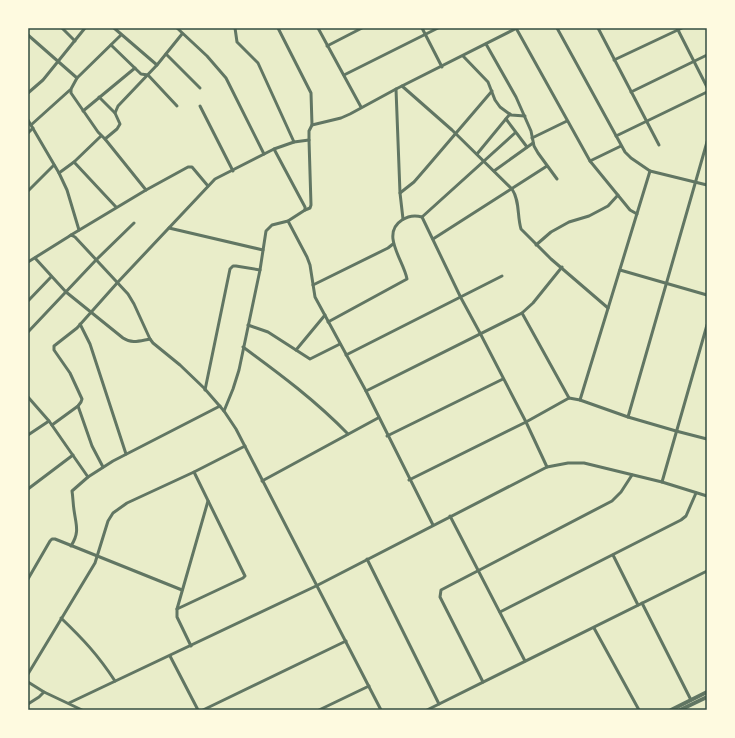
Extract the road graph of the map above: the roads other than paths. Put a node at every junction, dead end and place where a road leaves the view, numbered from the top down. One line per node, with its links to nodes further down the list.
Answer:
1 (62, 28): 22 (street)
2 (86, 28): 22 (street)
3 (114, 28): 21 (street)
4 (177, 28): 18 (street)
5 (235, 28): 69 (street)
6 (283, 28): 15 (street)
7 (318, 28): 25 (street)
8 (362, 28): 25 (street)
9 (422, 28): 19 (street)
10 (438, 28): 19 (street)
11 (516, 28): 23 (street); 57 (street)
12 (557, 28): 65 (street)
13 (603, 28): 16 (street)
14 (682, 28): 17 (street)
15 (278, 29): 59 (street)
16 (598, 29): 30 (street)
17 (677, 29): 30 (street); 31 (street)
18 (182, 34): 26 (street); 76 (street)
19 (426, 34): 33 (street); 36 (street)
20 (28, 35): 29 (street)
21 (121, 35): 24 (street); 32 (street)
22 (75, 41): 29 (street)
23 (486, 44): 28 (street); 54 (street)
24 (111, 45): 34 (street); 37 (street)
25 (327, 46): 36 (street)
26 (166, 54): 32 (street); 40 (street)
27 (707, 55): 31 (street)
28 (463, 56): 33 (street); 43 (street)
29 (58, 60): 37 (street); 46 (street)
30 (614, 60): 44 (street)
31 (694, 61): 39 (street); 44 (street)
32 (157, 65): 35 (street)
33 (442, 67): 38 (street)
34 (135, 68): 35 (street); 47 (street)
35 (148, 75): 48 (street); 52 (street)
36 (344, 75): 50 (street)
37 (77, 78): 41 (street)
38 (402, 86): 42 (street); 62 (street)
39 (707, 87)
40 (200, 88)
41 (71, 89): 51 (street); 60 (street)
42 (396, 89): 50 (street); 94 (street)
43 (492, 91): 53 (street); 62 (street)
44 (631, 92): 58 (street)
45 (707, 92): 58 (street)
46 (28, 93)
47 (99, 97): 51 (street); 52 (street)
48 (178, 106)
49 (200, 106): 83 (street)
50 (361, 107): 59 (street)
51 (83, 111): 64 (street)
52 (115, 113): 67 (street)
53 (510, 114): 54 (street); 55 (street)
54 (525, 116): 66 (street)
55 (506, 119): 63 (street); 77 (street)
56 (28, 120): 60 (street)
57 (567, 121): 66 (street); 78 (street)
58 (647, 122): 65 (street); 72 (street)
59 (312, 125): 68 (street)
60 (32, 126): 61 (street); 81 (street)
61 (28, 133)
62 (455, 133): 77 (street); 94 (street)
63 (515, 133): 74 (street); 80 (street)
64 (101, 136): 67 (street); 79 (street)
65 (616, 136): 73 (street)
66 (532, 138): 71 (street)
67 (105, 139): 91 (street)
68 (309, 140): 69 (street); 97 (street)
69 (294, 142): 75 (street)
70 (707, 142): 88 (street)
71 (534, 143): 74 (street); 82 (street)
72 (659, 145)
73 (621, 146): 78 (street); 85 (street)
74 (527, 148): 84 (street)
75 (274, 149): 76 (street); 97 (street)
76 (264, 154): 83 (street)
77 (477, 154): 80 (street)
78 (590, 161): 95 (street)
79 (74, 162): 86 (street); 96 (street)
80 (485, 162): 84 (street); 99 (street)
81 (54, 164): 86 (street); 93 (street)
82 (547, 166): 87 (street); 92 (street)
83 (233, 171): 90 (street)
84 (494, 171): 92 (street)
85 (650, 171): 88 (street); 98 (street)
86 (59, 173): 104 (street)
87 (557, 180)
88 (695, 182): 89 (street); 120 (street)
89 (707, 185)
90 (208, 186): 91 (street); 103 (street)
91 (146, 190): 96 (street)
92 (512, 190): 106 (street); 108 (street)
93 (28, 191)
94 (400, 193): 100 (street)
95 (618, 195): 98 (street); 108 (street)
96 (116, 207): 104 (street)
97 (305, 210): 101 (street)
98 (637, 214): 116 (street)
99 (422, 217): 100 (street); 106 (street)
100 (403, 219): 107 (street)
101 (288, 221): 109 (street); 121 (street)
102 (134, 223): 112 (street)
103 (169, 228): 109 (street); 119 (street)
104 (79, 230): 105 (street)
105 (71, 235): 111 (street); 112 (street)
106 (433, 239): 124 (street)
107 (393, 244): 121 (street); 130 (street)
108 (536, 245): 114 (street)
109 (263, 250): 115 (street)
110 (28, 256): 111 (street)
111 (33, 259): 113 (street); 118 (street)
112 (96, 260): 119 (street); 122 (street)
113 (28, 262)
114 (562, 267): 126 (street); 128 (street)
115 (260, 270): 132 (street); 142 (street)
116 (620, 270): 120 (street); 126 (street)
117 (502, 276): 124 (street)
118 (51, 277): 122 (street); 125 (street)
119 (118, 282): 127 (street); 136 (street)
120 (666, 284): 123 (street); 150 (street)
121 (313, 285): 129 (street)
122 (66, 292): 127 (street); 134 (street)
123 (707, 296)
124 (460, 298): 135 (street); 140 (street)
125 (28, 302)
126 (608, 308): 146 (street)
127 (90, 312): 131 (street); 136 (street)
128 (522, 313): 135 (street); 145 (street)
129 (325, 315): 130 (street); 139 (street)
130 (328, 322): 137 (street)
131 (80, 324): 147 (street); 161 (street)
132 (248, 325): 138 (street); 139 (street)
133 (707, 325): 155 (street)
134 (28, 332)
135 (480, 333): 141 (street); 143 (street)
136 (150, 338): 142 (street)
137 (340, 344): 139 (street); 140 (street)
138 (243, 347): 149 (street); 156 (street)
139 (296, 350)
140 (346, 355): 143 (street)
141 (503, 379): 153 (street); 158 (street)
142 (205, 390): 148 (street)
143 (366, 391): 151 (street)
144 (28, 397): 152 (street)
145 (569, 398): 146 (street); 153 (street)
146 (580, 400): 150 (street)
147 (78, 406): 154 (street); 163 (street)
148 (220, 406): 149 (street); 161 (street)
149 (224, 410): 160 (street)
150 (628, 417): 155 (street)
151 (378, 418): 156 (street); 158 (street)
152 (49, 420): 154 (street); 157 (street)
153 (526, 422): 164 (street); 168 (street)
154 (52, 425): 162 (street)
155 (676, 431): 159 (street); 170 (street)
156 (348, 434): 169 (street)
157 (28, 435)
158 (387, 436): 168 (street)
159 (707, 439)
160 (245, 446): 165 (street); 169 (street)
161 (126, 454): 163 (street)
162 (73, 456): 167 (street); 171 (street)
163 (103, 467): 167 (street)
164 (547, 467): 166 (street); 175 (street)
165 (194, 472): 174 (street); 179 (street)
166 (632, 475): 170 (street); 181 (street)
167 (88, 477): 177 (street)
168 (409, 480): 176 (street)
169 (262, 481): 184 (street)
170 (662, 482): 172 (street)
171 (28, 489)
172 (696, 493): 173 (street); 178 (street)
173 (707, 496)
174 (208, 501): 185 (street); 187 (street)
175 (450, 516): 176 (street); 181 (street)
176 (433, 525): 180 (street)
177 (71, 546): 179 (street); 183 (street)
178 (613, 555): 186 (street); 188 (street)
179 (97, 556): 185 (street); 189 (street)
180 (367, 559): 184 (street); 206 (street)
181 (478, 570): 188 (street); 198 (street)
182 (707, 571): 186 (street)
183 (28, 579)
184 (316, 586): 191 (street); 192 (street)
185 (182, 590): 187 (street)
186 (640, 604): 190 (street); 203 (street)
187 (177, 609): 192 (street)
188 (500, 612): 194 (street)
189 (61, 618): 195 (street); 196 (street)
190 (594, 628): 194 (street); 213 (street)
191 (346, 640): 199 (street); 209 (street)
192 (191, 646): 193 (street)
193 (170, 656): 196 (street); 208 (street)
194 (526, 661): 198 (street)
195 (28, 674)
196 (115, 681): 204 (street)
197 (28, 682): 200 (street)
198 (483, 682): 206 (street)
199 (369, 686): 210 (street); 211 (street)
200 (44, 692): 204 (street); 205 (street)
201 (707, 692): 203 (street)
202 (707, 697): 215 (street)
203 (691, 700): 214 (street)
204 (69, 703): 207 (street)
205 (28, 704)
206 (439, 704): 212 (street)
207 (82, 710)
208 (198, 710)
209 (203, 710)
210 (319, 710)
211 (380, 710)
212 (429, 710)
213 (638, 710)
214 (671, 710)
215 (680, 710)

